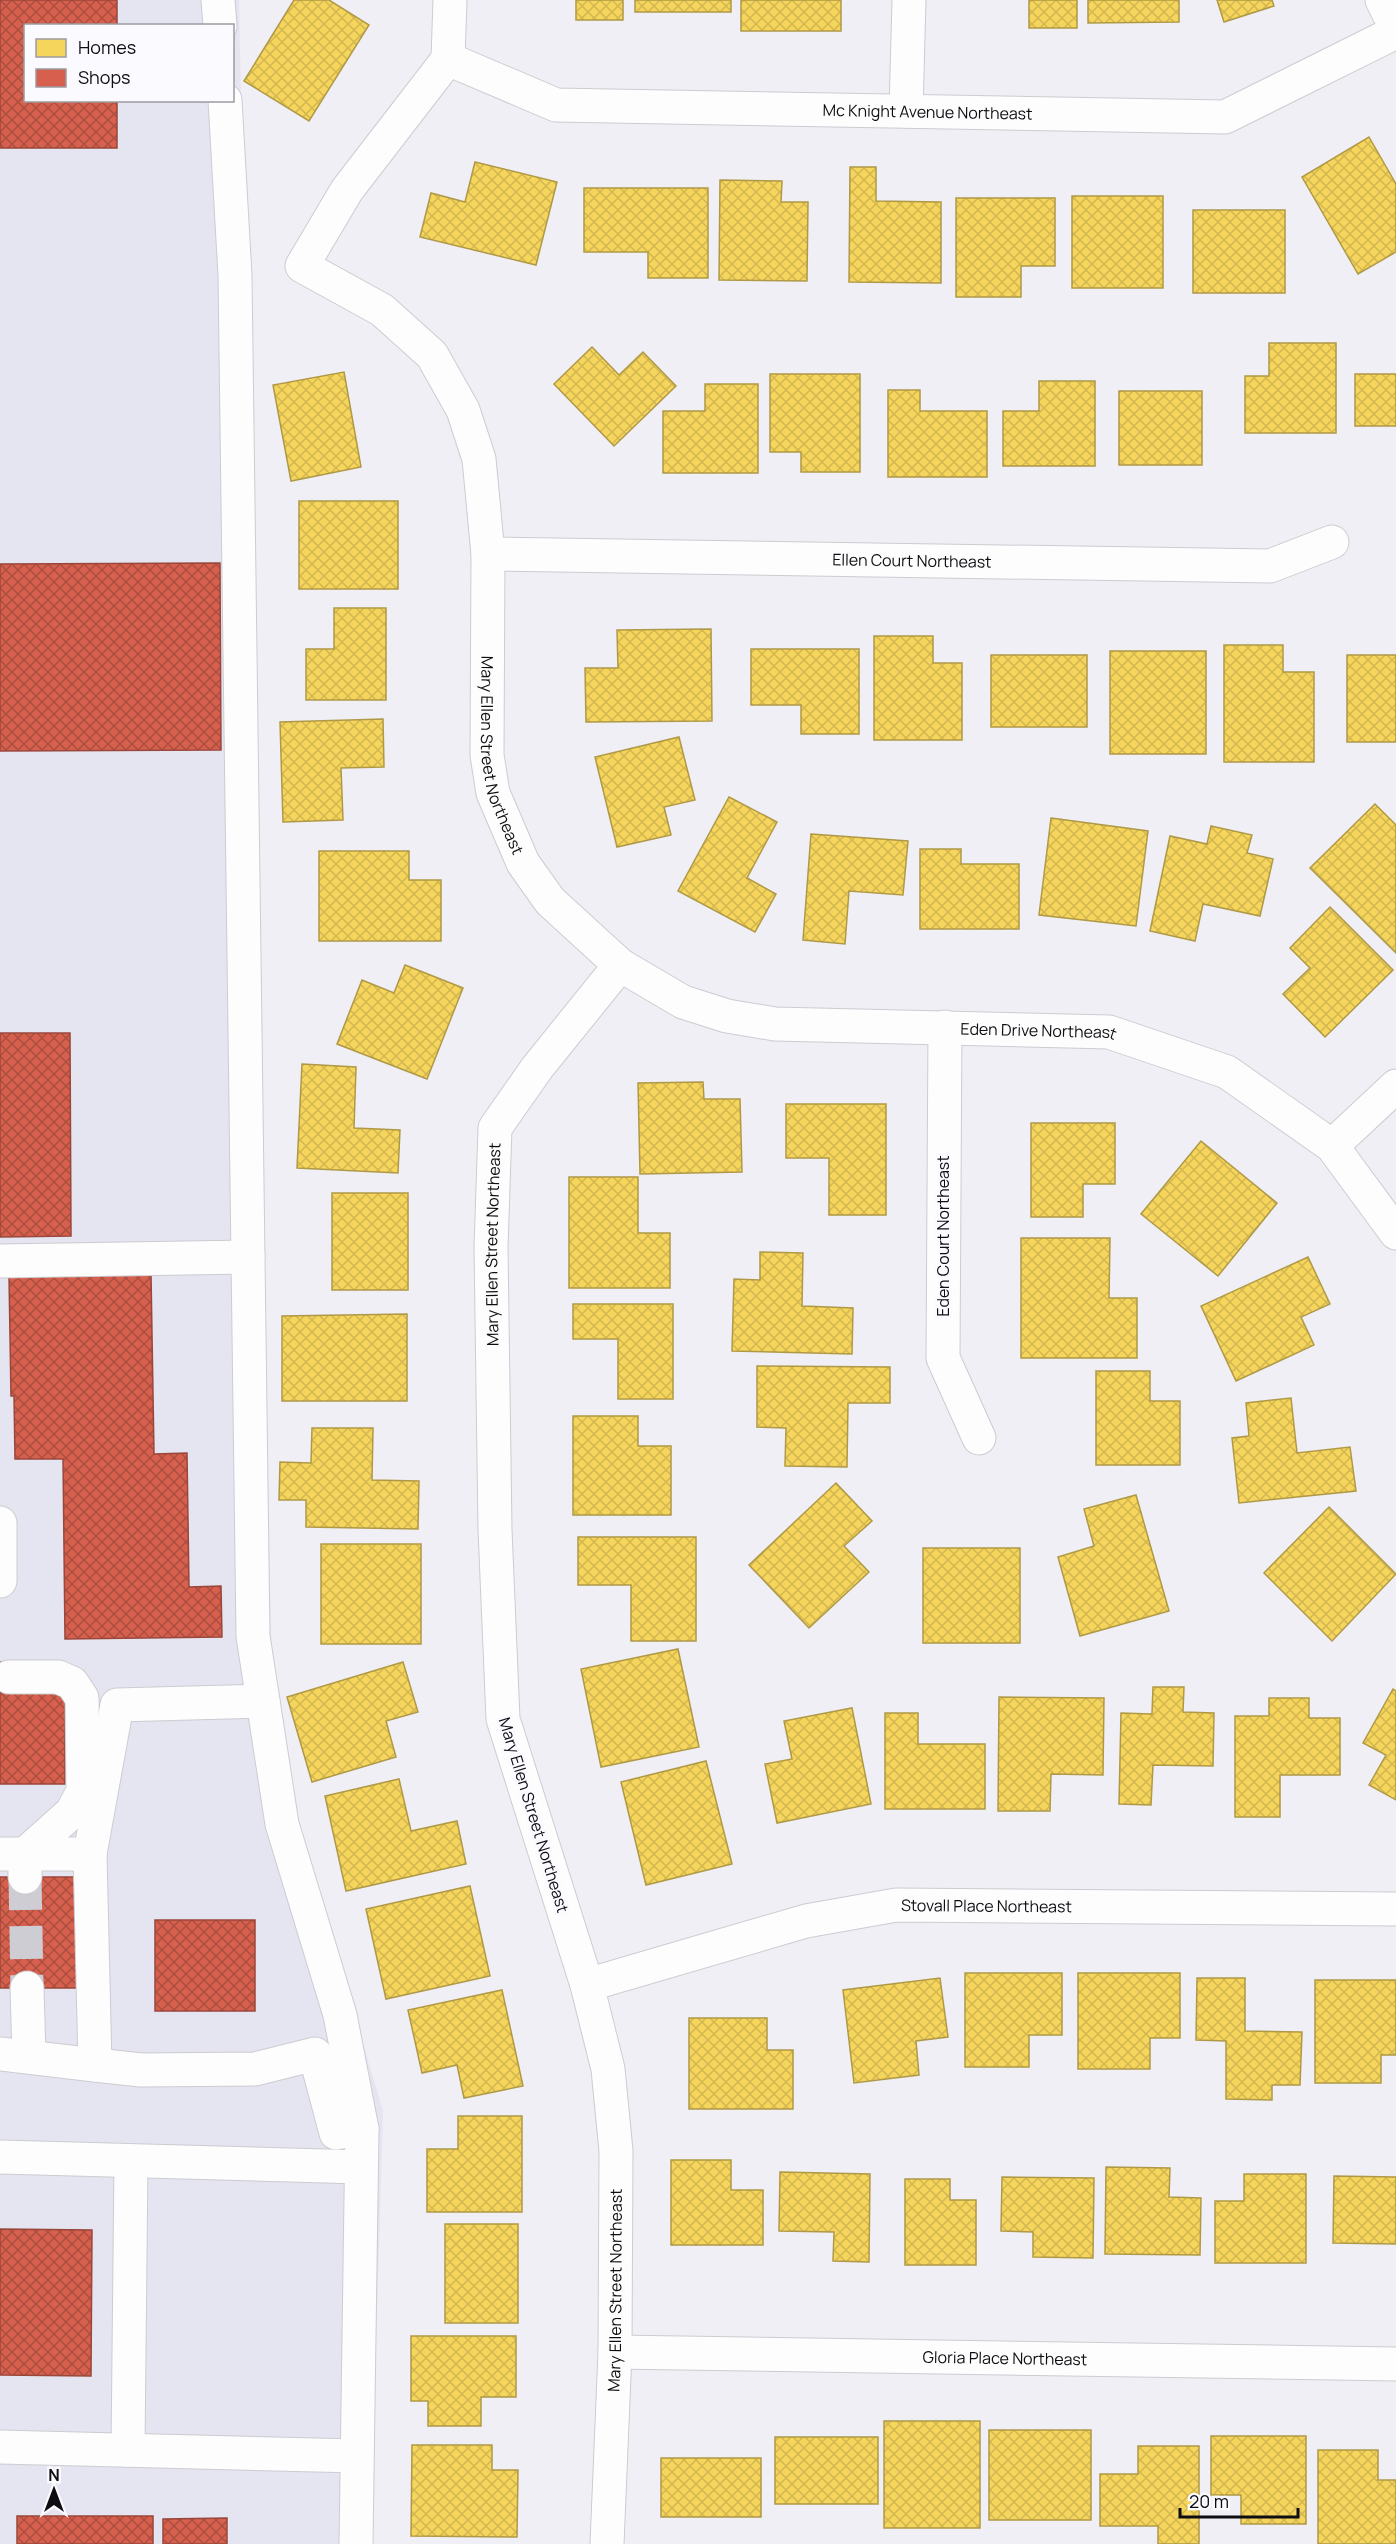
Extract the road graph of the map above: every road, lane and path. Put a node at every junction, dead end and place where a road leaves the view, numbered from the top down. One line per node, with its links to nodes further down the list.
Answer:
1 (218, 0): 5 (street)
2 (450, 0): 7 (street)
3 (909, 0): 9 (street)
4 (1382, 0): 6 (street)
5 (220, 24)
6 (1396, 30): 9 (street, Mc Knight Avenue Northeast)
7 (448, 59): 9 (street, Mc Knight Avenue Northeast); 11 (street, Mary Ellen Street Northeast)
8 (225, 102): 17 (street)
9 (906, 111)
10 (1332, 542): 11 (street, Ellen Court Northeast)
11 (488, 554): 12 (street, Mary Ellen Street Northeast)
12 (620, 965): 13 (street, Eden Drive Northeast); 27 (street, Mary Ellen Street Northeast)
13 (945, 1027): 15 (street, Eden Drive Northeast); 19 (street, Eden Court Northeast)
14 (1396, 1086): 15 (street)
15 (1332, 1146): 16 (street, Eden Drive Northeast)
16 (1396, 1233)
17 (248, 1257): 18 (street); 23 (street)
18 (0, 1261)
19 (979, 1438)
20 (0, 1523): 21 (street)
21 (0, 1581)
22 (9, 1677): 25 (street)
23 (263, 1701): 24 (street); 31 (street)
24 (90, 1854): 25 (street); 30 (street)
25 (17, 1862)
26 (1396, 1909): 27 (street, Stovall Place Northeast)
27 (587, 1985): 35 (street, Mary Ellen Street Northeast)
28 (27, 1988): 29 (street)
29 (14, 2055): 30 (street)
30 (94, 2065): 31 (street)
31 (362, 2129): 34 (street)
32 (0, 2157): 33 (street)
33 (131, 2161): 34 (street); 38 (street)
34 (361, 2167): 39 (street)
35 (615, 2352): 36 (street, Gloria Place Northeast); 41 (street, Mary Ellen Street Northeast)
36 (1396, 2364)
37 (0, 2447): 38 (street)
38 (128, 2450): 39 (street)
39 (357, 2456): 40 (street)
40 (356, 2544)
41 (607, 2544)

